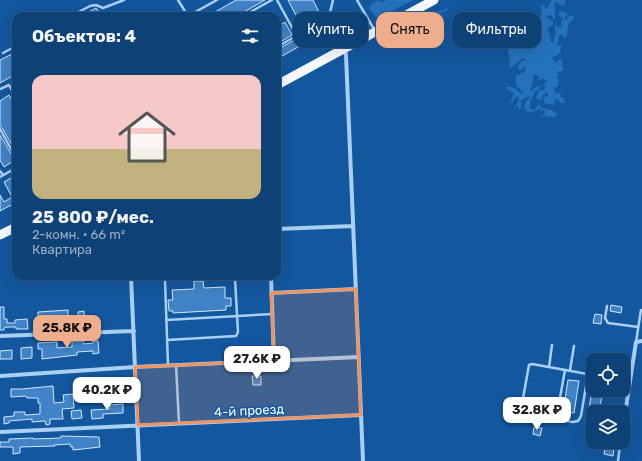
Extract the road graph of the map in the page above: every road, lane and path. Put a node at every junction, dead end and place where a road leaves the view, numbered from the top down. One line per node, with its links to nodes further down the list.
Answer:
1 (124, 0): 9 (lane)
2 (178, 0): 10 (lane)
3 (217, 0): 11 (lane)
4 (272, 0): 12 (lane)
5 (277, 0): 16 (lane)
6 (333, 0): 13 (lane)
7 (357, 0): 15 (lane)
8 (434, 0): 14 (main road)
9 (79, 12)
10 (186, 12)
11 (195, 12)
12 (250, 12)
13 (330, 12)
14 (412, 12)
15 (376, 32): 18 (main road)
16 (281, 45)
17 (12, 48): 19 (lane)
18 (344, 49): 20 (main road); 28 (street)
19 (3, 53)
20 (281, 83)
21 (0, 89): 22 (lane)
22 (12, 91)
23 (0, 129): 24 (lane)
24 (12, 151)
25 (12, 170): 27 (lane)
26 (0, 171): 27 (lane)
27 (1, 176)
28 (353, 226): 30 (street); 36 (street)
29 (12, 229): 31 (main road)
30 (281, 229)
31 (0, 236)
32 (131, 280): 44 (street)
33 (165, 280): 42 (lane)
34 (235, 280): 41 (lane)
35 (271, 280): 37 (street)
36 (356, 289): 37 (street); 51 (street)
37 (272, 293): 40 (street)
38 (607, 306): 43 (lane)
39 (641, 310): 43 (lane)
40 (272, 314): 41 (lane); 52 (street)
41 (237, 316): 42 (lane); 46 (lane)
42 (166, 320): 46 (lane)
43 (638, 327): 48 (lane)
44 (134, 330): 45 (street); 55 (street)
45 (0, 336)
46 (167, 340): 54 (lane)
47 (642, 341): 48 (street)
48 (636, 342): 61 (street)
49 (552, 345): 56 (lane)
50 (574, 346): 58 (lane)
51 (359, 357): 52 (street); 63 (street)
52 (274, 361): 53 (street)
53 (176, 365): 54 (street); 65 (lane)
54 (168, 366): 55 (street)
55 (135, 367): 60 (street); 66 (street)
56 (549, 367): 57 (lane); 64 (lane)
57 (565, 370): 58 (lane); 64 (lane)
58 (570, 370): 59 (lane)
59 (586, 374)
60 (0, 376)
61 (630, 381)
62 (586, 385): 64 (lane)
63 (361, 415): 65 (street, 4-й проезд); 70 (street)
64 (556, 420)
65 (179, 423): 66 (street, 4-й проезд)
66 (138, 425): 67 (street, 4-й проезд); 69 (street)
67 (0, 432)
68 (619, 449): 71 (lane)
69 (140, 461)
70 (363, 461)
71 (618, 461)

